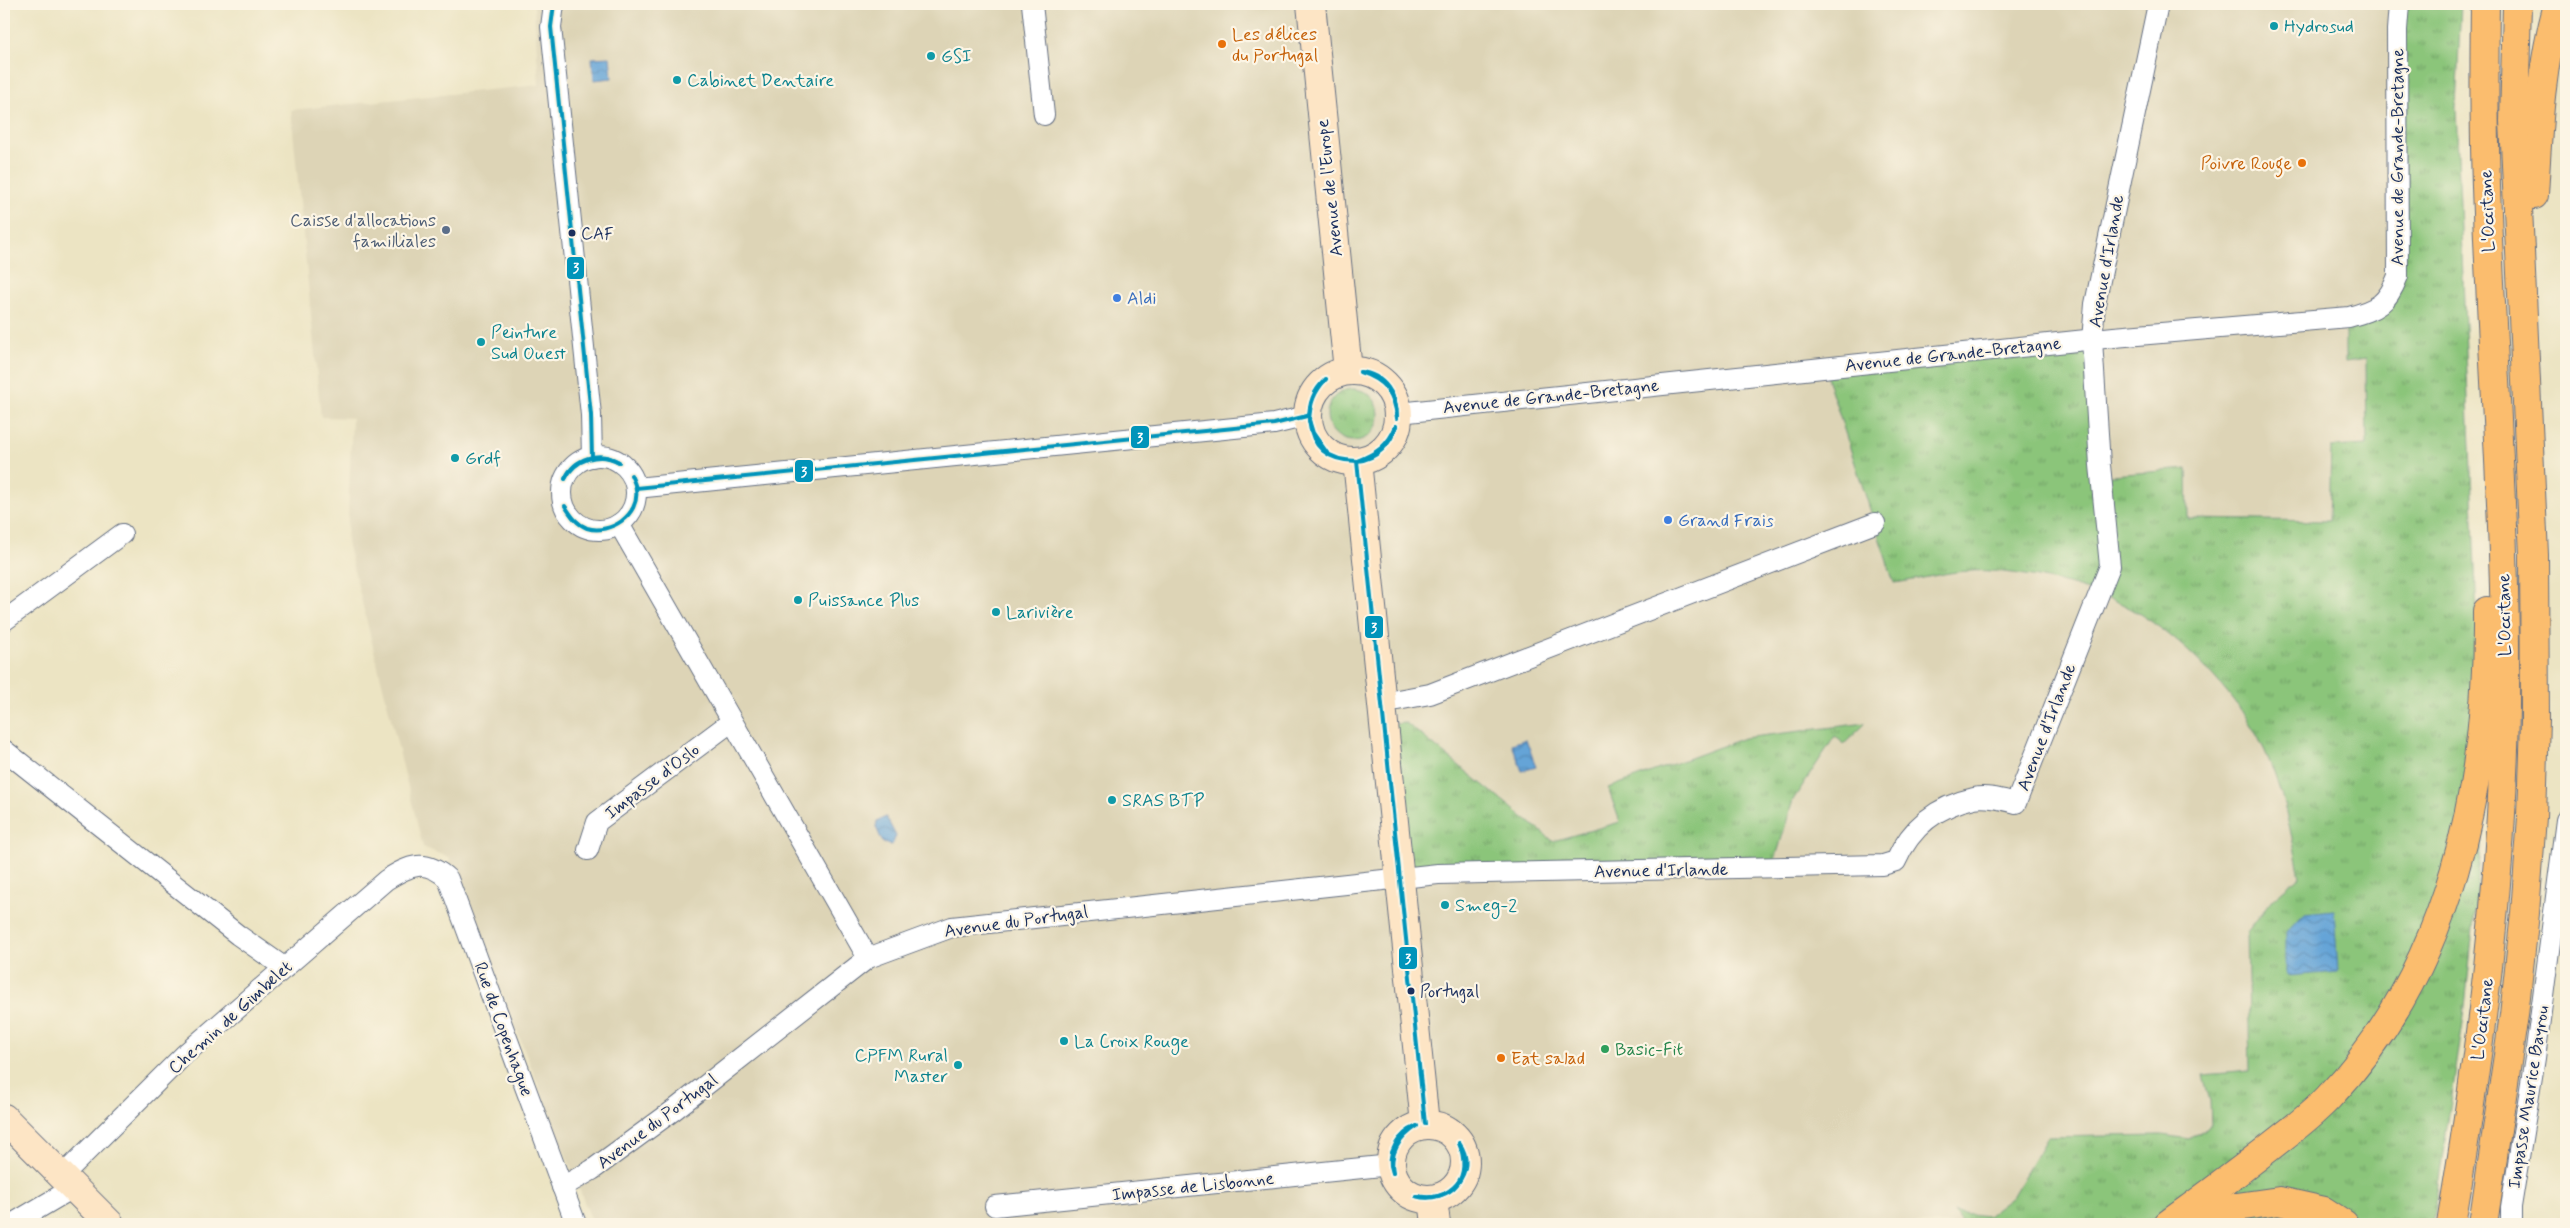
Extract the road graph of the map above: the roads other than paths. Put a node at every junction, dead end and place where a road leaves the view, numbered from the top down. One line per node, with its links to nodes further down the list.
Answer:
1 (554, 4): 16 (street)
2 (1032, 4): 9 (street)
3 (1312, 4): 13 (street, Avenue de l'Europe)
4 (2158, 4): 11 (street, Avenue d'Irlande)
5 (2398, 4): 11 (street, Avenue de Grande-Bretagne)
6 (2485, 4): 10 (highway, L'Occitane)
7 (2517, 4): 12 (highway, L'Occitane)
8 (2558, 4): 12 (highway)
9 (1044, 115)
10 (2493, 330): 42 (highway); 45 (highway, L'Occitane)
11 (2092, 340): 14 (street, Avenue de Grande-Bretagne); 29 (street, Avenue d'Irlande)
12 (2525, 364): 46 (highway, L'Occitane)
13 (1348, 371): 14 (street); 15 (street)
14 (1399, 413): 17 (street)
15 (1308, 416): 17 (street); 18 (street)
16 (592, 456): 18 (street); 20 (street)
17 (1356, 461): 23 (street)
18 (636, 488): 20 (street)
19 (1875, 523): 23 (street)
20 (618, 524): 24 (street)
21 (122, 534): 22 (street)
22 (4, 621)
23 (1381, 703): 29 (street)
24 (731, 722): 27 (street, Impasse d'Oslo); 30 (street)
25 (4, 750): 31 (street)
26 (2566, 820): 47 (street, Impasse Maurice Bayrou)
27 (588, 850)
28 (404, 869): 31 (street, Chemin de Gimbelet); 36 (street, Rue de Copenhague)
29 (1398, 877): 30 (street, Avenue du Portugal); 33 (street)
30 (868, 958): 36 (street, Avenue du Portugal)
31 (285, 968): 35 (street, Chemin de Gimbelet)
32 (4, 1118): 35 (street)
33 (1425, 1124): 34 (street); 38 (street)
34 (1391, 1165): 37 (street, Impasse de Lisbonne); 38 (street)
35 (68, 1181): 39 (street, Chemin de Gimbelet); 40 (street)
36 (562, 1188): 41 (street, Rue de Copenhague)
37 (995, 1206)
38 (1434, 1212)
39 (12, 1224)
40 (110, 1224)
41 (576, 1224)
42 (2168, 1224)
43 (2194, 1224): 44 (highway)
44 (2344, 1224)
45 (2451, 1224)
46 (2483, 1224)
47 (2511, 1224)

